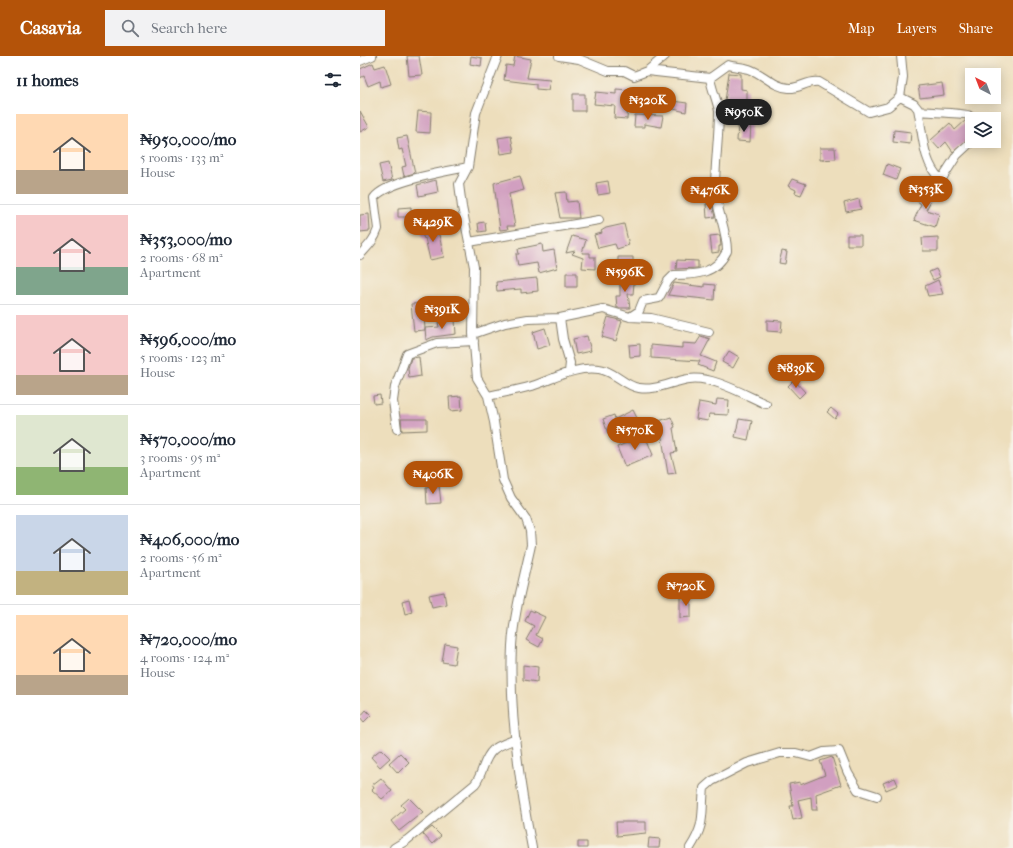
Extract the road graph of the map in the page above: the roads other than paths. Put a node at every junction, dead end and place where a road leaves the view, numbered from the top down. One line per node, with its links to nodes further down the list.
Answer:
1 (372, 56): 6 (street)
2 (498, 56): 13 (street)
3 (559, 56): 7 (street)
4 (665, 56): 7 (street)
5 (901, 56): 9 (street)
6 (360, 61)
7 (647, 71): 8 (street)
8 (710, 78): 9 (street); 17 (street)
9 (900, 97): 10 (street)
10 (919, 111): 11 (street); 12 (street)
11 (965, 114)
12 (965, 148)
13 (468, 167): 15 (street); 16 (street)
14 (599, 220): 15 (street)
15 (469, 242): 20 (street)
16 (360, 255)
17 (630, 317): 18 (street); 19 (street)
18 (560, 318): 20 (street); 21 (street)
19 (708, 332)
20 (474, 337): 22 (street); 24 (street)
21 (569, 372): 22 (street); 23 (street)
22 (488, 396): 25 (street)
23 (766, 404)
24 (397, 429)
25 (516, 739): 27 (street); 28 (street)
26 (877, 796): 29 (street)
27 (394, 848)
28 (532, 848)
29 (690, 848)

